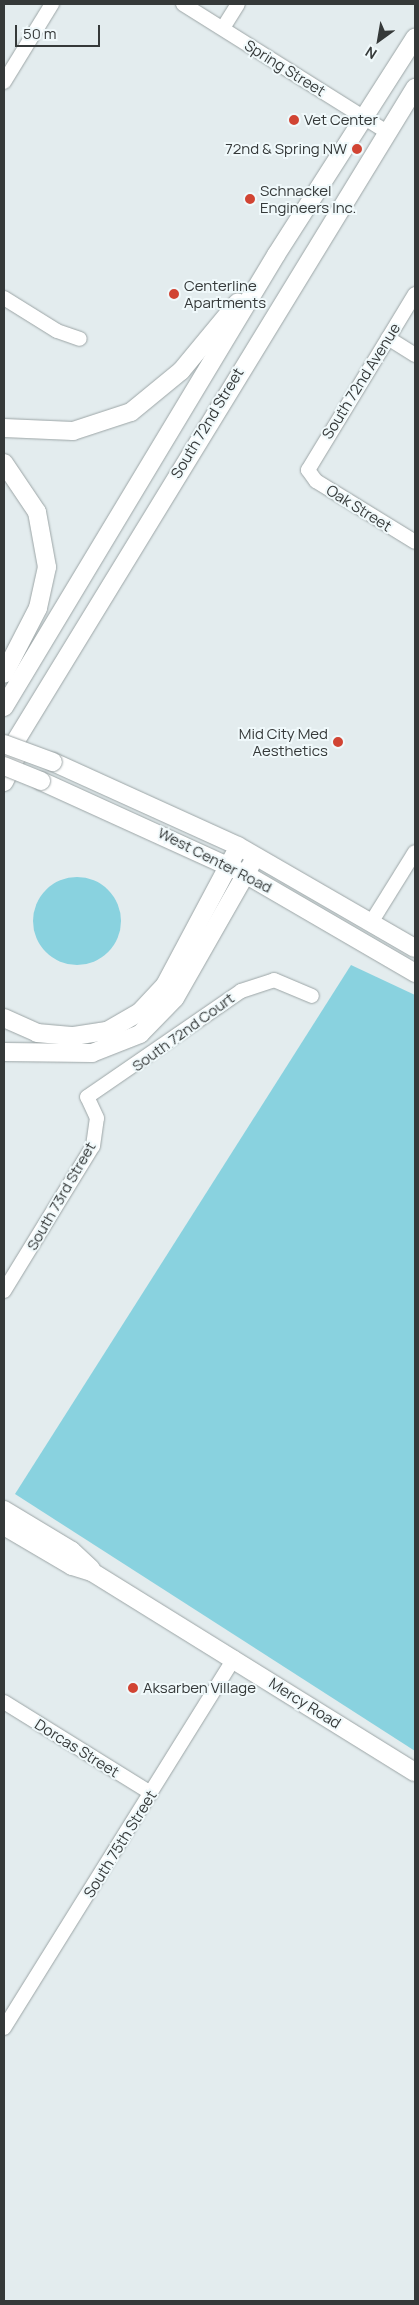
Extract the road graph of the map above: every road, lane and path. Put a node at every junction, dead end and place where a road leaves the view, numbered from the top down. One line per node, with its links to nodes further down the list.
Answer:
1 (52, 4): 6 (street)
2 (183, 4): 4 (street, Spring Street)
3 (238, 4): 4 (street)
4 (223, 28): 8 (street, Spring Street)
5 (415, 38): 8 (main road, South 72nd Street)
6 (4, 82)
7 (415, 88): 9 (main road, South 72nd Street)
8 (364, 118): 9 (street, Spring Street); 10 (main road, South 72nd Street)
9 (387, 132): 20 (main road, South 72nd Street)
10 (276, 255): 16 (main road); 22 (main road, South 72nd Street)
11 (415, 294): 13 (street, South 72nd Avenue)
12 (4, 298): 14 (street)
13 (388, 338): 15 (street); 18 (street, South 72nd Avenue)
14 (80, 339)
15 (415, 355)
16 (4, 428)
17 (4, 463): 21 (main road)
18 (308, 470): 19 (street, Oak Street)
19 (415, 542)
20 (86, 624): 24 (main road, South 72nd Street); 26 (main road)
21 (4, 674)
22 (4, 707)
23 (4, 744): 27 (main road, West Center Road, bridge)
24 (4, 760)
25 (4, 766): 30 (main road, West Center Road, bridge)
26 (4, 782)
27 (238, 846): 29 (main road, West Center Road); 30 (main road)
28 (415, 852): 32 (street)
29 (257, 856): 31 (main road); 32 (main road, West Center Road)
30 (229, 866): 31 (main road, West Center Road); 36 (main road)
31 (245, 874): 34 (main road, West Center Road); 37 (main road)
32 (372, 922): 33 (main road, West Center Road)
33 (415, 948)
34 (415, 973)
35 (312, 996): 38 (street, South 72nd Court)
36 (4, 1018)
37 (4, 1052)
38 (88, 1097): 39 (street, South 73rd Street)
39 (4, 1291)
40 (4, 1510): 42 (main road, Mercy Road)
41 (4, 1526): 42 (main road, Mercy Road)
42 (92, 1572): 43 (main road, Mercy Road)
43 (234, 1658): 45 (main road, Mercy Road); 46 (street, South 75th Street)
44 (4, 1702): 46 (street, Dorcas Street)
45 (415, 1772)
46 (151, 1793): 47 (street, South 75th Street)
47 (4, 2028)

